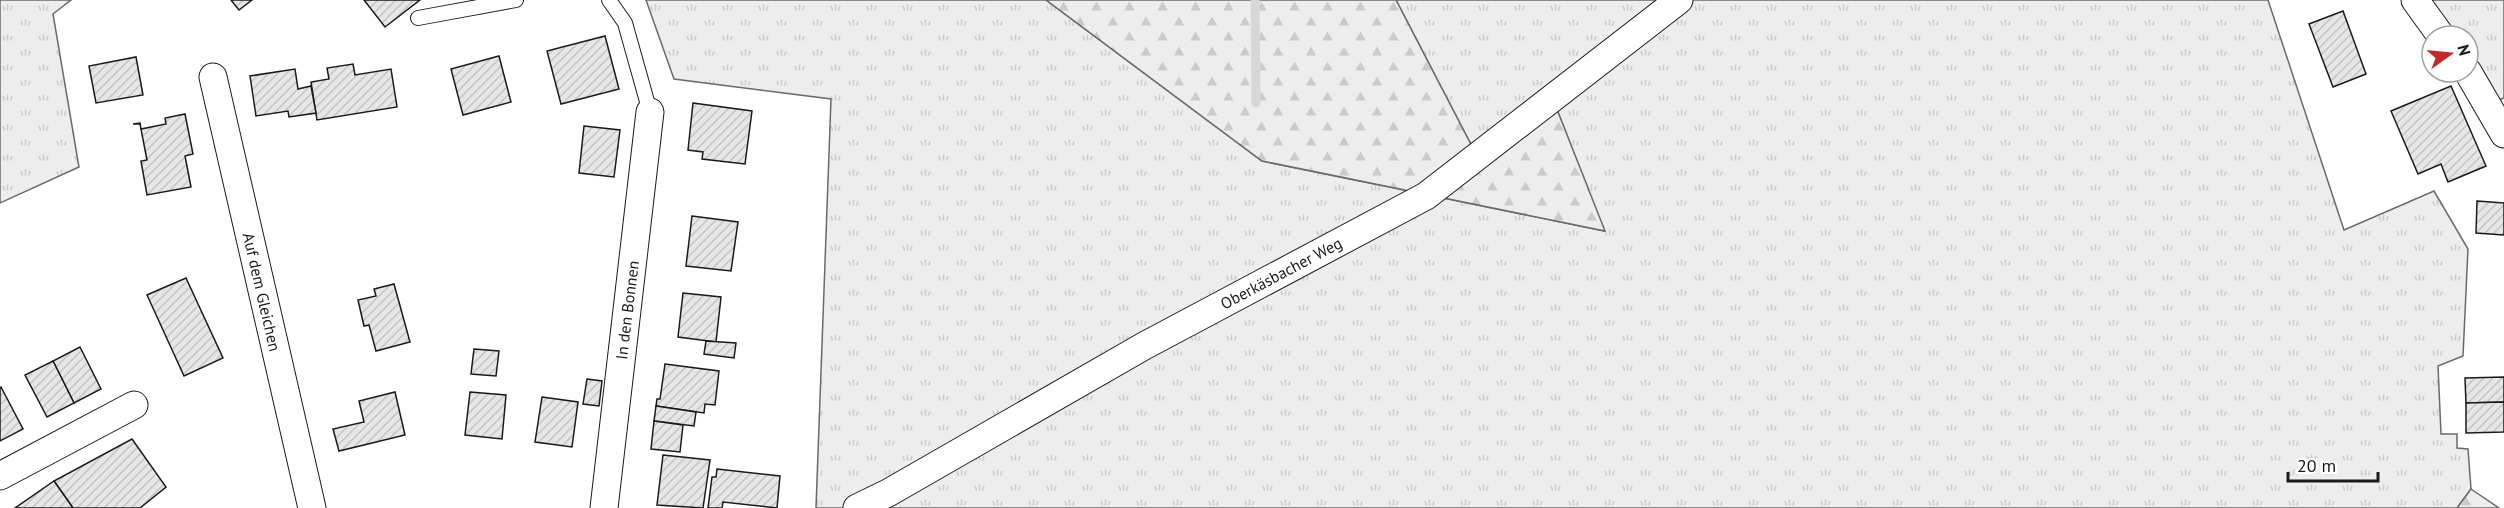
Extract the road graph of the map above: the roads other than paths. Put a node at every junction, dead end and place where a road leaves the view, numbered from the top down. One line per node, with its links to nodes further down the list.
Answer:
1 (516, 0): 5 (lane)
2 (609, 0): 9 (lane)
3 (1679, 0): 15 (street, Oberkäsbacher Weg)
4 (2415, 0): 6 (street)
5 (418, 18)
6 (2432, 24)
7 (213, 77): 13 (street, Auf dem Gleichen)
8 (2475, 84): 10 (street)
9 (650, 112): 14 (street, In den Bonnen)
10 (2504, 134)
11 (134, 405): 12 (street)
12 (0, 476)
13 (312, 508)
14 (604, 508)
15 (857, 508)

